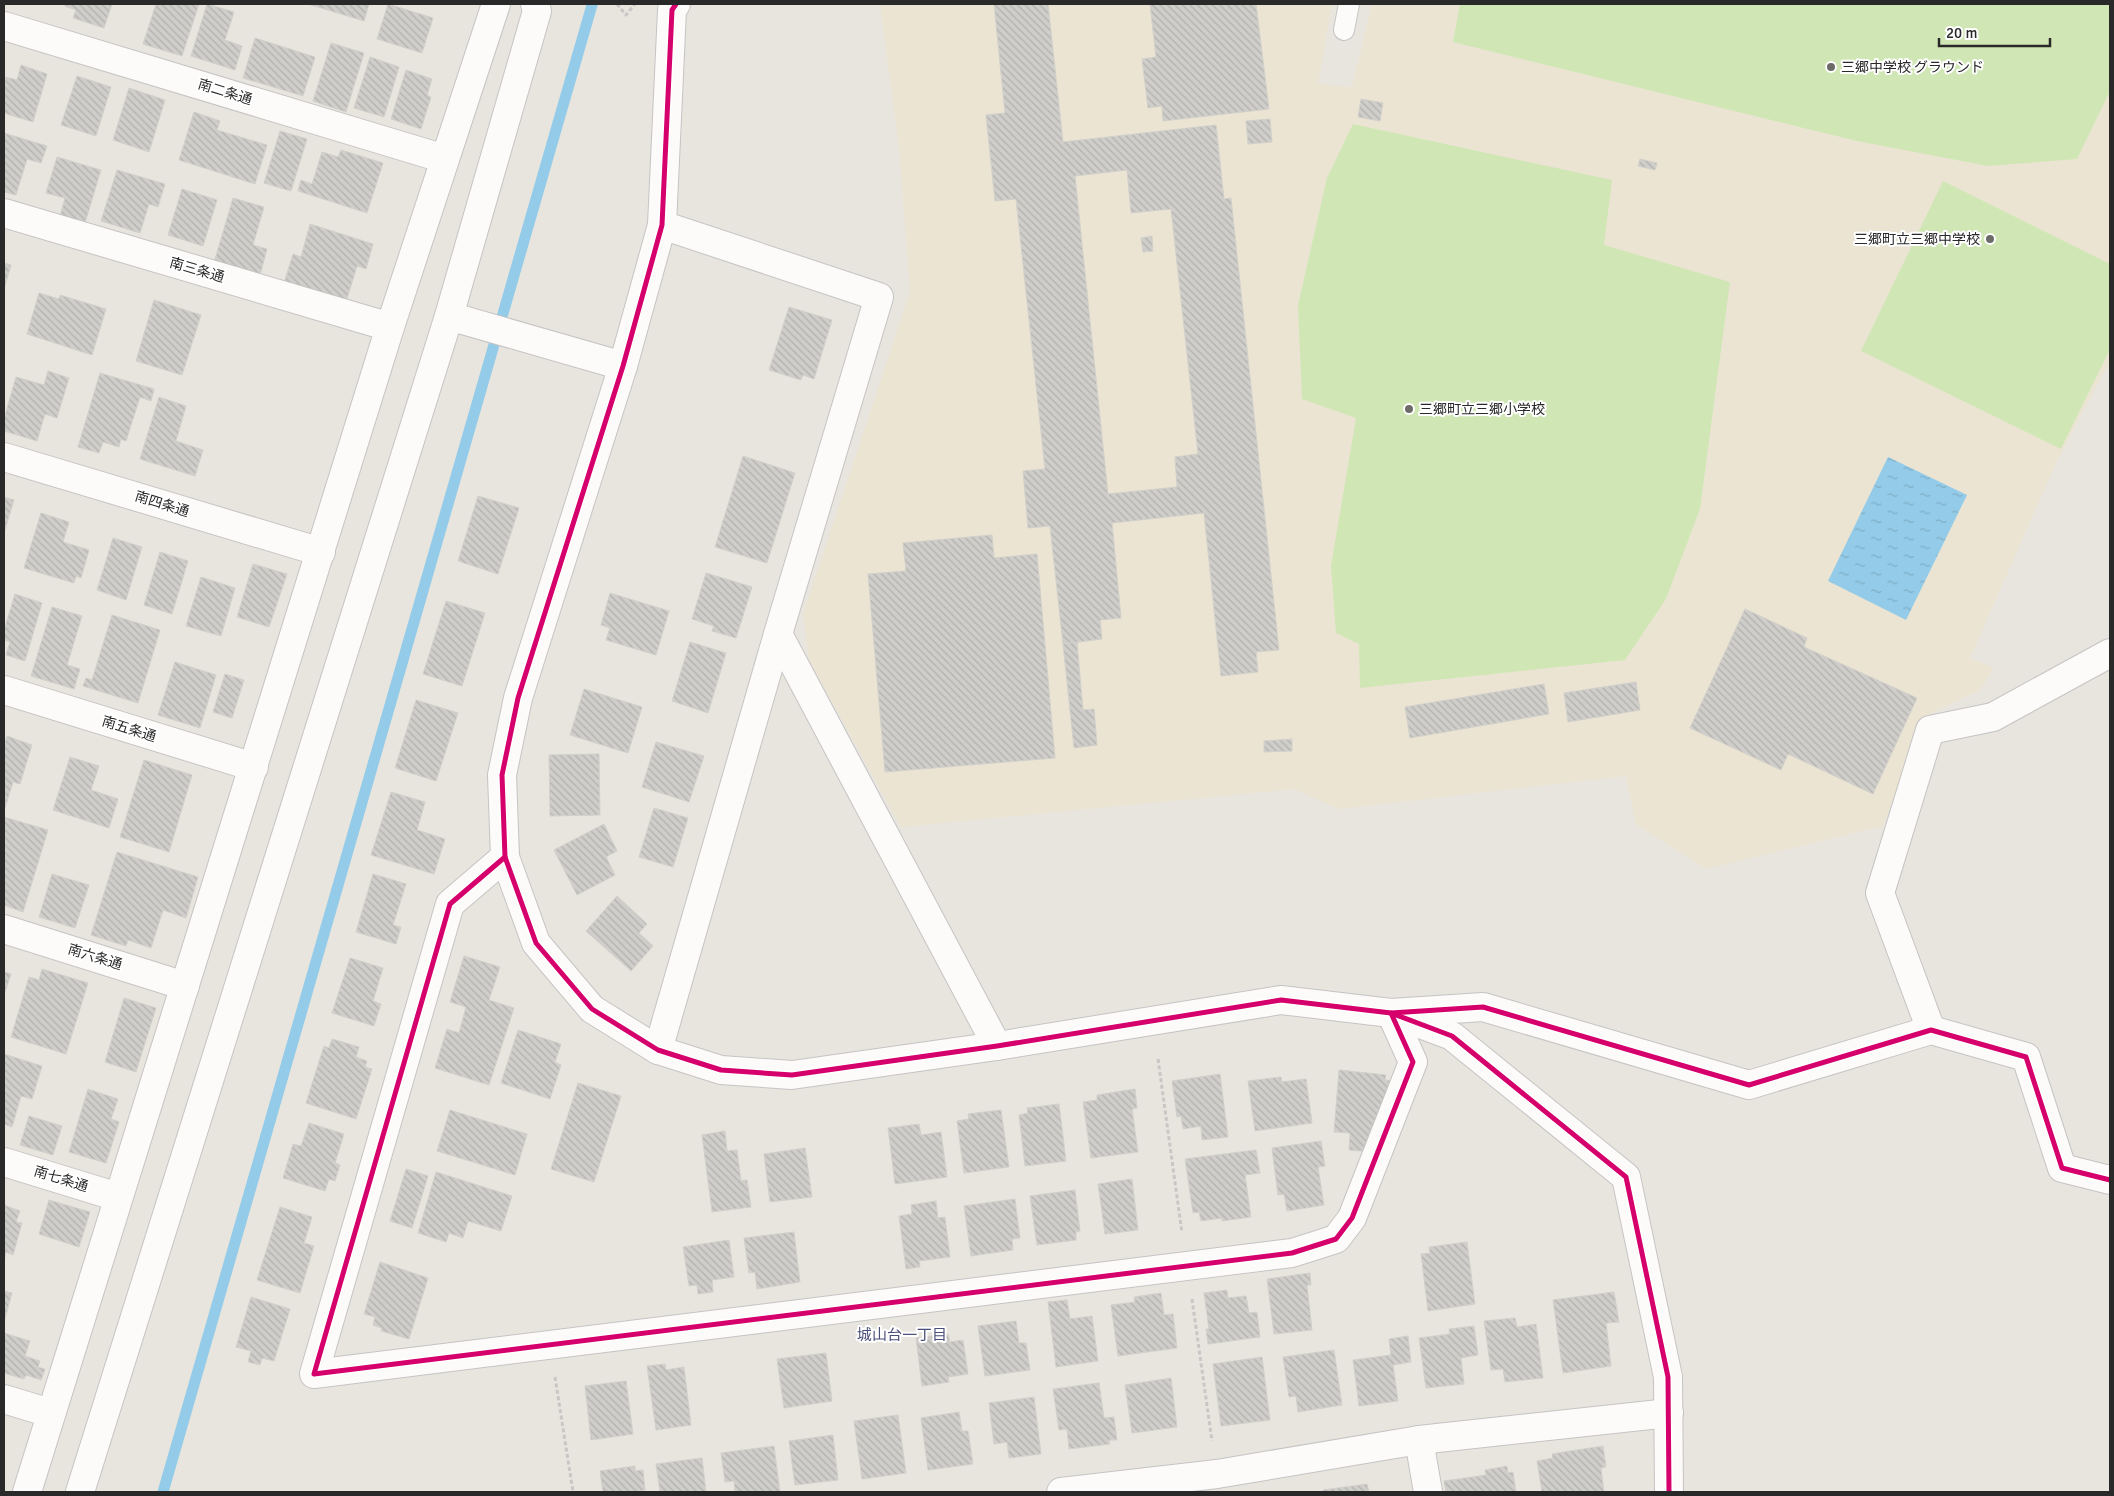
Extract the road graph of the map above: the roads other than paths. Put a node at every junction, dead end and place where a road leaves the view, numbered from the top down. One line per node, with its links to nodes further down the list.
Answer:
1 (496, 4): 7 (street)
2 (535, 4): 10 (street)
3 (676, 4): 9 (street)
4 (1349, 4): 6 (lane)
5 (4, 26): 7 (street, 南二条通)
6 (1344, 30)
7 (446, 159): 11 (street)
8 (4, 213): 11 (street, 南三条通)
9 (662, 225): 12 (street); 15 (street)
10 (462, 319): 12 (street); 35 (street)
11 (390, 328): 14 (street)
12 (623, 366): 19 (street)
13 (4, 457): 14 (street, 南四条通)
14 (321, 552): 18 (street)
15 (778, 634): 24 (street); 25 (street)
16 (2110, 653): 23 (street)
17 (4, 690): 18 (street, 南五条通)
18 (254, 767): 21 (street)
19 (505, 857): 22 (street); 25 (street)
20 (4, 929): 21 (street, 南六条通)
21 (186, 986): 28 (street)
22 (1391, 1013): 23 (street); 24 (street); 31 (street)
23 (1932, 1030): 27 (street)
24 (997, 1046): 25 (street)
25 (658, 1050)
26 (4, 1162): 28 (street, 南七条通)
27 (2110, 1180)
28 (118, 1197): 30 (street)
29 (4, 1398): 30 (street)
30 (50, 1413): 34 (street)
31 (1669, 1413): 32 (street); 38 (street)
32 (1419, 1440): 33 (street); 37 (street)
33 (1218, 1483): 36 (street)
34 (26, 1492)
35 (80, 1492)
36 (1061, 1492)
37 (1428, 1492)
38 (1669, 1492)

